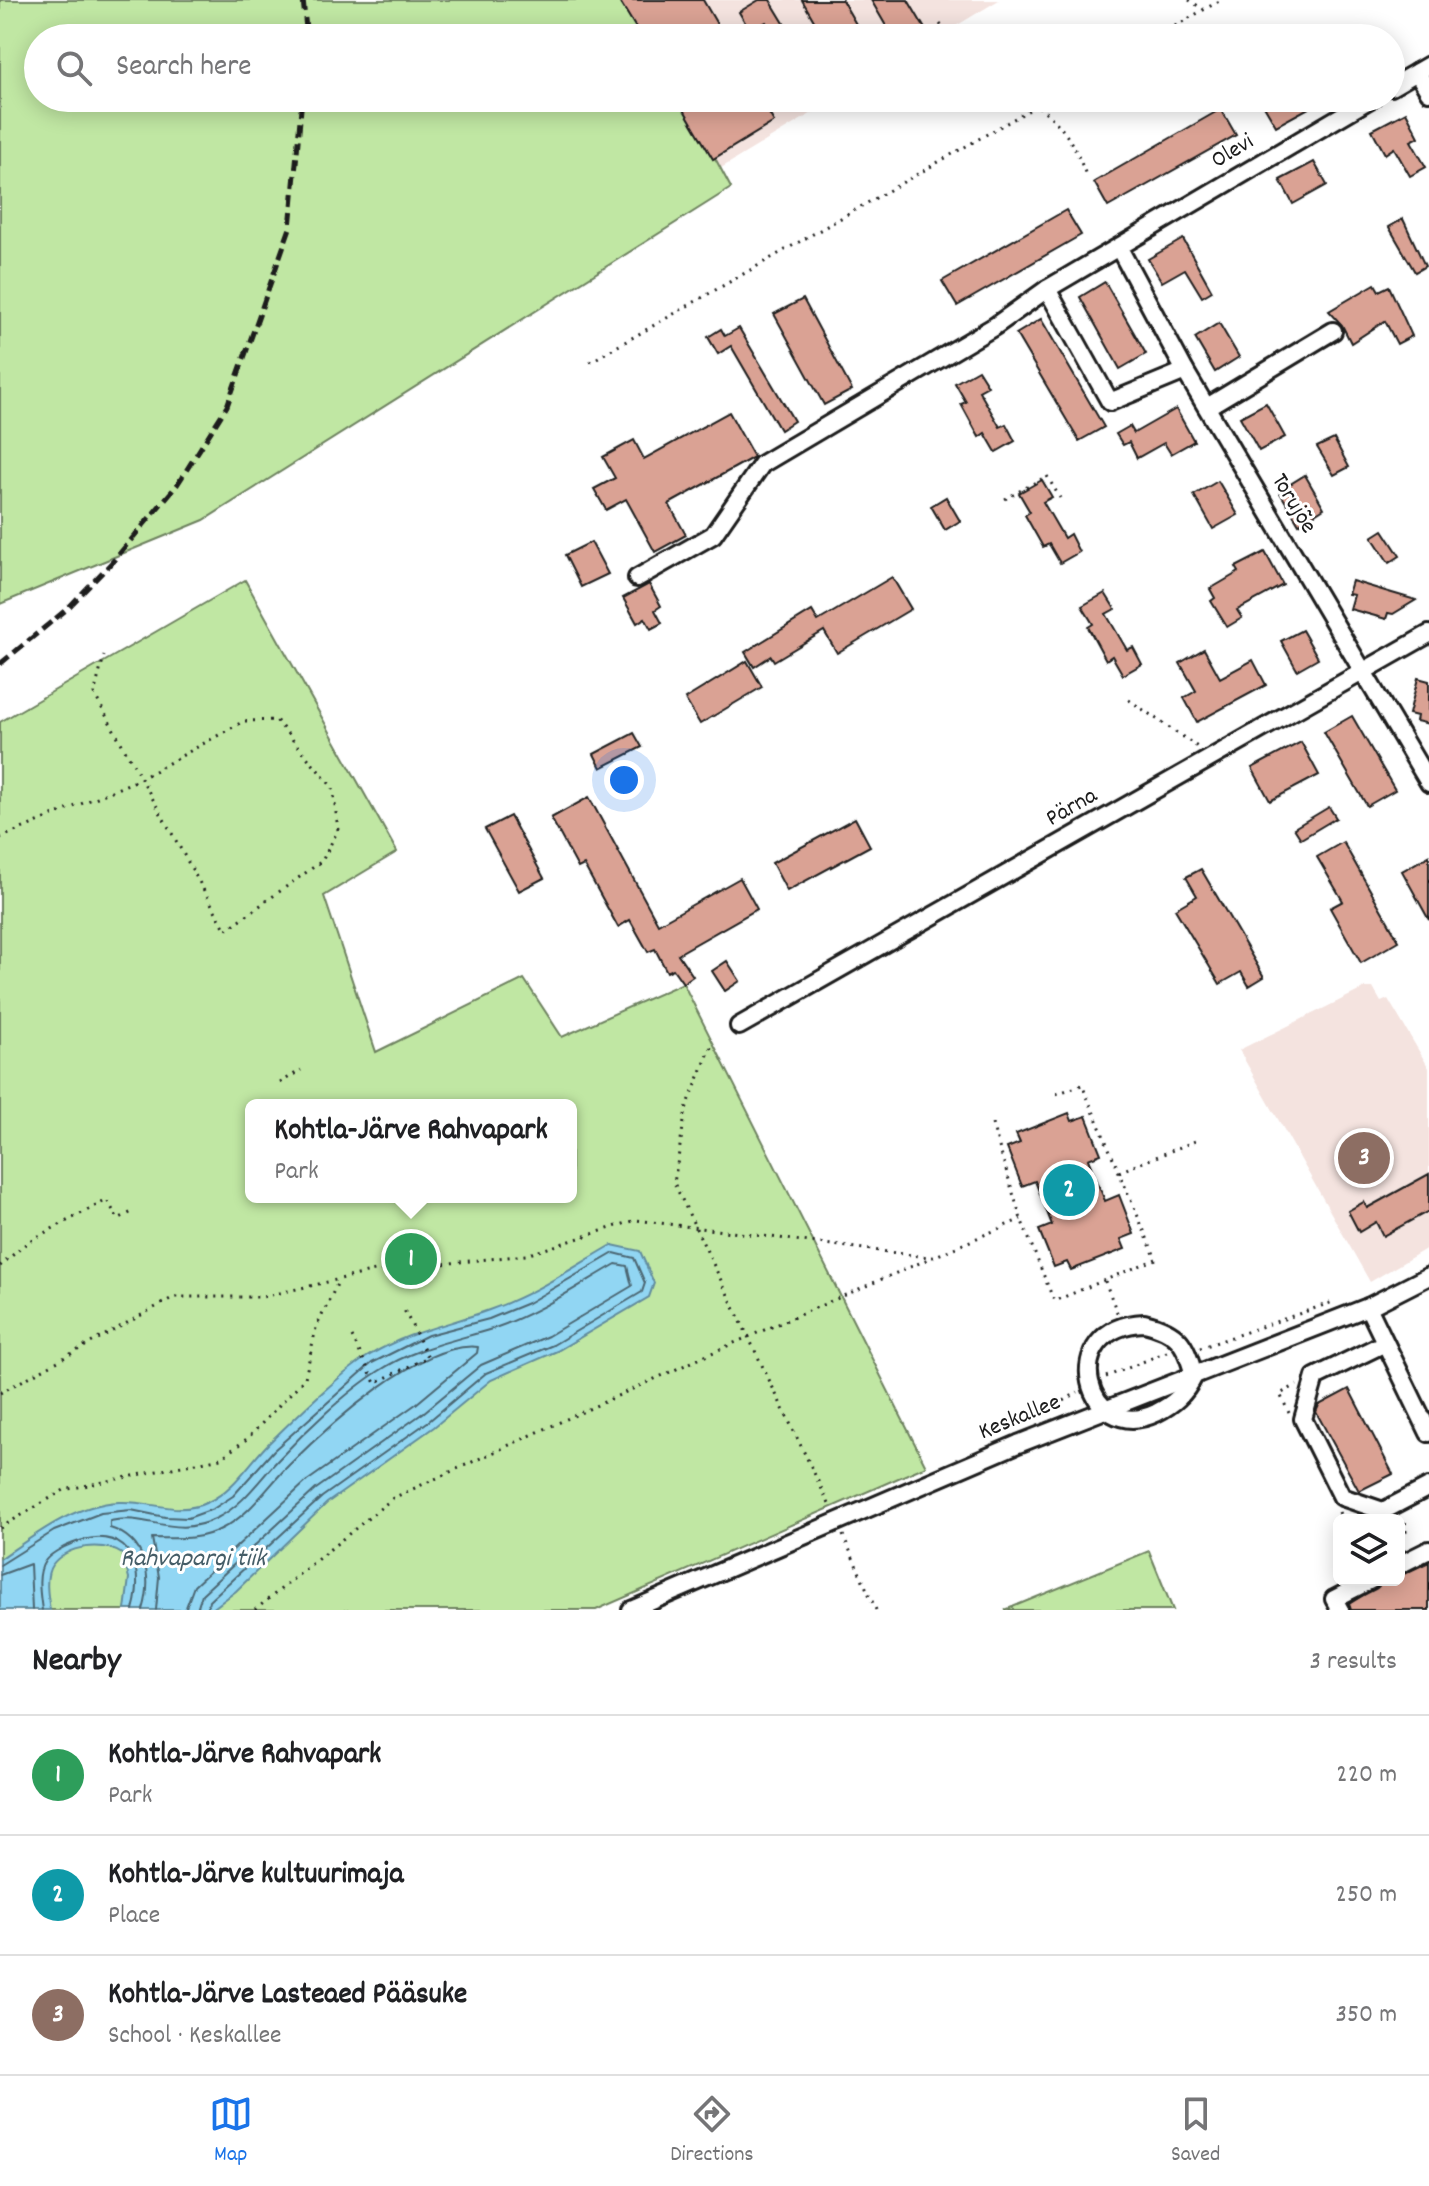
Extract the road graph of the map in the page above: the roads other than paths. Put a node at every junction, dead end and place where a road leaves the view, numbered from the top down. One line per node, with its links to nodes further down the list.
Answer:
1 (1423, 68): 2 (street); 3 (street)
2 (1405, 79)
3 (1429, 92)
4 (1348, 112): 5 (street, Olevi)
5 (1119, 248): 6 (street, Olevi); 8 (street, Torujõe)
6 (1047, 289): 8 (street); 10 (street, Olevi)
7 (1333, 331): 9 (street)
8 (1185, 371): 9 (street, Torujõe)
9 (1207, 407): 12 (street, Torujõe)
10 (637, 578)
11 (1429, 634): 12 (street, Pärna)
12 (1364, 670): 13 (street, Torujõe); 14 (street, Pärna)
13 (1429, 783)
14 (739, 1026)
15 (1429, 1276): 16 (street, Keskallee)
16 (1368, 1307): 17 (street); 18 (street, Keskallee)
17 (1385, 1343): 20 (street); 21 (street)
18 (1194, 1376): 19 (street, Keskallee); 19 (street)
19 (1105, 1410): 25 (street, Keskallee)
20 (1429, 1433)
21 (1429, 1487)
22 (1429, 1550): 23 (street)
23 (1405, 1562)
24 (1359, 1586): 26 (street)
25 (631, 1610)
26 (1340, 1610)

